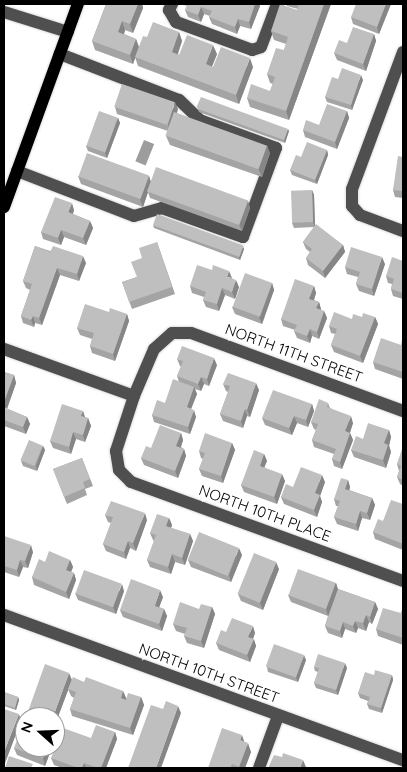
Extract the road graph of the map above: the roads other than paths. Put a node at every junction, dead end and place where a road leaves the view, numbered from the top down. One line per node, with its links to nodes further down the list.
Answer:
1 (78, 4): 5 (main road)
2 (172, 4): 3 (street)
3 (277, 4)
4 (4, 12): 5 (street)
5 (68, 32): 6 (main road)
6 (60, 54): 8 (main road); 8 (street)
7 (402, 59): 11 (street)
8 (17, 171): 9 (main road)
9 (6, 191): 10 (main road)
10 (4, 207)
11 (403, 231)
12 (4, 349): 13 (street)
13 (134, 396): 14 (street, NORTH 11TH STREET); 15 (street, NORTH 10TH PLACE)
14 (403, 411)
15 (403, 581)
16 (4, 615): 17 (street, NORTH 10TH STREET)
17 (278, 716): 18 (street, NORTH 10TH STREET); 19 (street)
18 (403, 760)
19 (259, 768)

